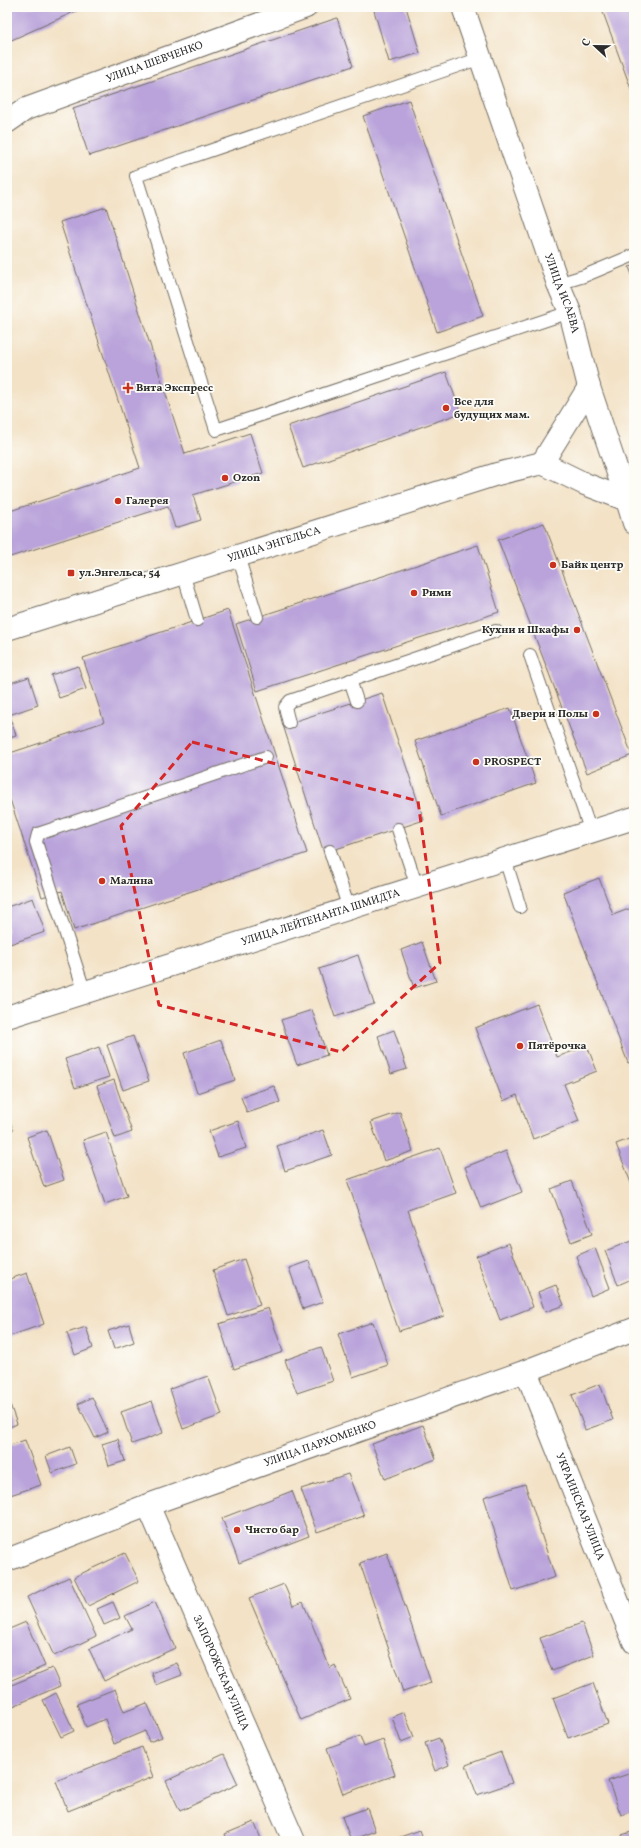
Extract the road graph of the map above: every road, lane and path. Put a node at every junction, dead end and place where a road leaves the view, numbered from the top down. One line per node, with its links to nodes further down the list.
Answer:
1 (306, 7): 4 (street, УЛИЦА ШЕВЧЕНКО)
2 (463, 7): 3 (street, УЛИЦА ИСАЕВА)
3 (481, 58): 6 (street, УЛИЦА ИСАЕВА); 7 (lane)
4 (7, 122)
5 (634, 255): 6 (lane)
6 (558, 284): 7 (street, УЛИЦА ИСАЕВА)
7 (570, 312): 8 (street, УЛИЦА ИСАЕВА)
8 (588, 387): 9 (street); 10 (street, УЛИЦА ИСАЕВА)
9 (542, 463): 10 (street); 12 (street, УЛИЦА ЭНГЕЛЬСА)
10 (627, 500): 11 (street)
11 (634, 522)
12 (238, 556): 13 (street, УЛИЦА ЭНГЕЛЬСА); 14 (lane)
13 (182, 573): 15 (lane); 16 (street, УЛИЦА ЭНГЕЛЬСА)
14 (257, 617)
15 (197, 620)
16 (7, 628)
17 (496, 631): 19 (lane)
18 (530, 655): 25 (lane)
19 (350, 680): 20 (lane); 21 (lane)
20 (357, 702)
21 (289, 723)
22 (266, 757): 31 (lane)
23 (634, 818): 25 (street, УЛИЦА ЛЕЙТЕНАНТА ШМИДТА)
24 (398, 829): 28 (lane)
25 (591, 832): 27 (street, УЛИЦА ЛЕЙТЕНАНТА ШМИДТА)
26 (330, 851): 30 (lane)
27 (506, 859): 28 (street, УЛИЦА ЛЕЙТЕНАНТА ШМИДТА); 29 (lane)
28 (417, 887): 30 (street, УЛИЦА ЛЕЙТЕНАНТА ШМИДТА)
29 (520, 906)
30 (349, 909): 31 (street, УЛИЦА ЛЕЙТЕНАНТА ШМИДТА)
31 (85, 993): 32 (street, УЛИЦА ЛЕЙТЕНАНТА ШМИДТА)
32 (7, 1018)
33 (634, 1329): 34 (street, УЛИЦА ПАРХОМЕНКО)
34 (526, 1371): 35 (street, УЛИЦА ПАРХОМЕНКО); 37 (street, УКРАИНСКАЯ УЛИЦА)
35 (148, 1505): 36 (street, УЛИЦА ПАРХОМЕНКО); 38 (street, ЗАПОРОЖСКАЯ УЛИЦА)
36 (7, 1560)
37 (634, 1642)
38 (294, 1841)

